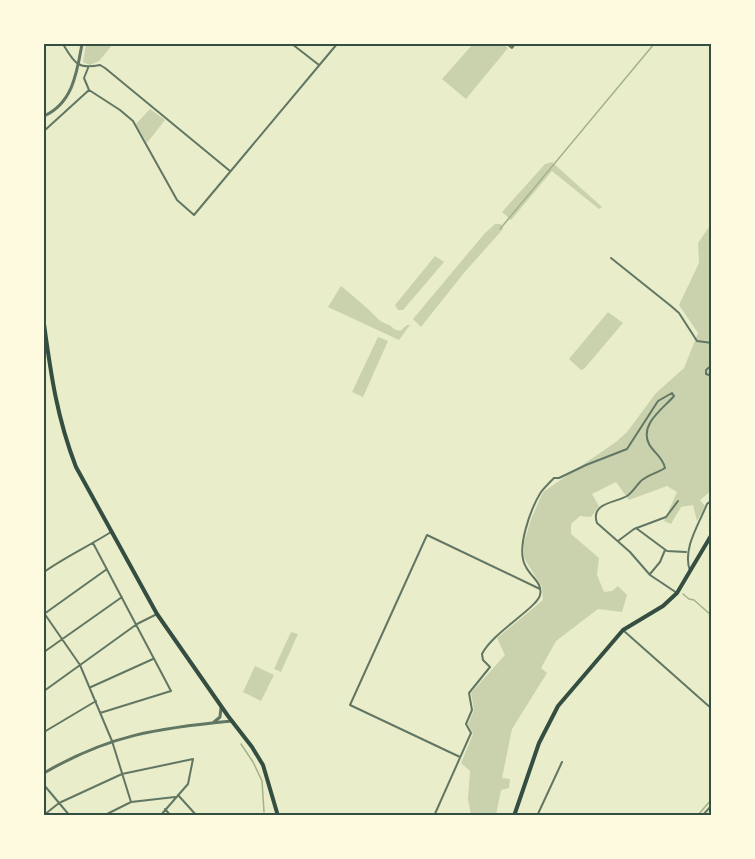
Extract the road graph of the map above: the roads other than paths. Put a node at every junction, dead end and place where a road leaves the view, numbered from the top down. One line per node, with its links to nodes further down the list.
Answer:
1 (63, 44): 7 (street)
2 (82, 44): 7 (street)
3 (292, 44): 8 (street)
4 (337, 44): 8 (street)
5 (507, 44): 6 (street)
6 (516, 44)
7 (78, 65): 9 (street); 11 (street)
8 (319, 65): 13 (street)
9 (88, 68): 10 (street); 13 (street)
10 (89, 90): 12 (street); 13 (street)
11 (44, 116)
12 (44, 131)
13 (230, 171)
14 (610, 258): 16 (street)
15 (44, 324): 22 (main road)
16 (711, 343)
17 (711, 365): 18 (street)
18 (711, 376)
19 (711, 500): 27 (street)
20 (678, 501): 21 (street)
21 (636, 528): 24 (street); 26 (street)
22 (111, 532): 25 (street); 36 (main road)
23 (711, 534): 29 (main road)
24 (618, 541): 31 (street); 32 (street)
25 (93, 543): 28 (street); 30 (street)
26 (665, 550): 27 (street); 31 (street)
27 (687, 553): 29 (street)
28 (108, 568): 34 (street); 35 (street)
29 (690, 571): 33 (main road)
30 (44, 572)
31 (650, 574): 33 (street)
32 (540, 589): 53 (street); 53 (street)
33 (677, 593): 38 (main road)
34 (122, 597): 37 (street); 39 (street)
35 (44, 614): 39 (street)
36 (157, 614): 37 (street); 46 (main road)
37 (137, 624): 41 (street); 42 (street)
38 (623, 630): 47 (street); 71 (main road)
39 (63, 639): 40 (street); 42 (street)
40 (44, 652)
41 (154, 658): 43 (street); 48 (street)
42 (80, 665): 43 (street); 44 (street)
43 (91, 687): 45 (street)
44 (44, 691)
45 (96, 701): 48 (street); 51 (street)
46 (221, 706): 49 (main road); 50 (street)
47 (711, 709)
48 (100, 713): 52 (street)
49 (232, 721): 50 (street); 69 (main road)
50 (212, 723): 52 (street)
51 (44, 732)
52 (112, 741): 55 (street); 56 (street)
53 (460, 757): 70 (street)
54 (562, 762): 72 (street)
55 (44, 773)
56 (122, 774): 58 (street); 59 (street); 60 (street)
57 (44, 785): 60 (street)
58 (177, 796): 59 (street); 62 (street); 68 (street)
59 (131, 802): 65 (street)
60 (59, 803): 63 (street); 64 (street)
61 (711, 805): 73 (street)
62 (165, 809): 66 (street); 67 (street)
63 (44, 814)
64 (70, 816)
65 (103, 816)
66 (160, 816)
67 (171, 816)
68 (197, 816)
69 (278, 816)
70 (434, 816)
71 (514, 816)
72 (537, 816)
73 (702, 816)

